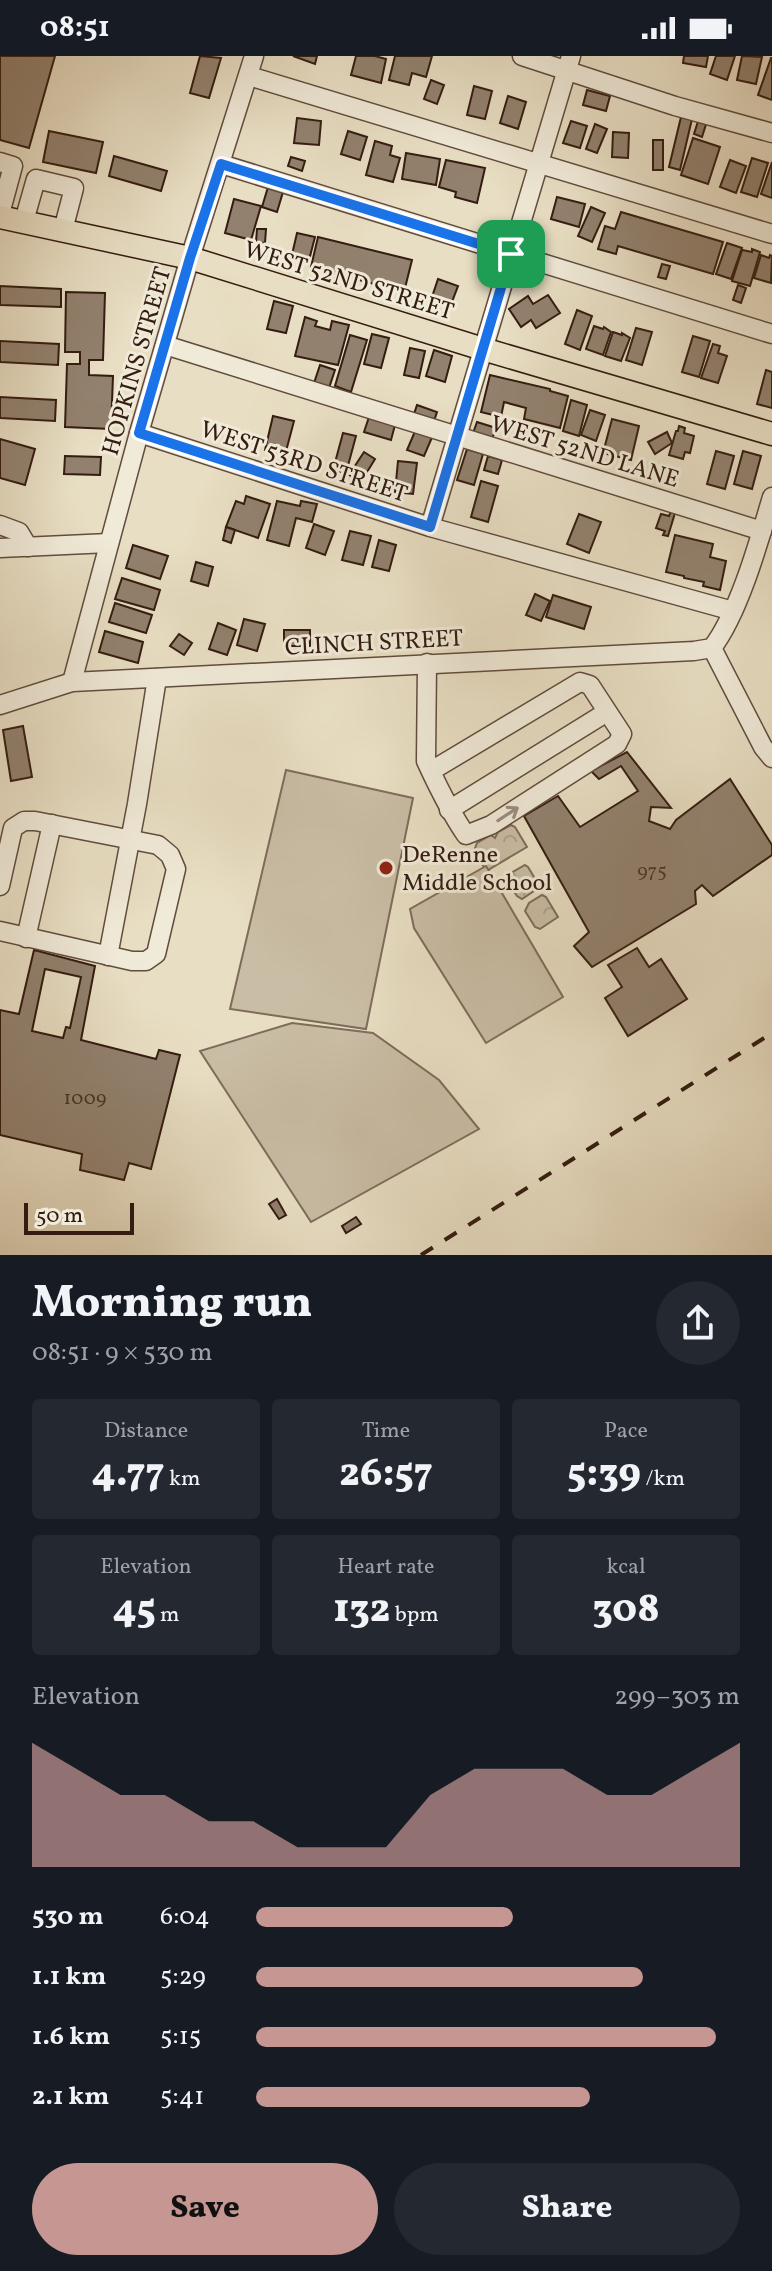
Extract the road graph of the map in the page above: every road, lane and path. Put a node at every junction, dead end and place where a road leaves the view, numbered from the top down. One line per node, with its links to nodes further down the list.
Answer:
1 (254, 56): 4 (street, HOPKINS STREET)
2 (522, 56): 3 (street)
3 (569, 63): 5 (street); 7 (street)
4 (249, 76): 7 (street); 8 (street, HOPKINS STREET)
5 (772, 133)
6 (0, 162): 9 (street)
7 (538, 162): 12 (street); 13 (street)
8 (221, 164): 13 (street); 14 (street, HOPKINS STREET)
9 (0, 215): 10 (main road, WEST 52ND STREET)
10 (24, 221): 11 (main road, WEST 52ND STREET); 11 (street)
11 (63, 230): 14 (main road, WEST 52ND STREET)
12 (772, 234)
13 (511, 254): 15 (street); 17 (street)
14 (190, 258): 16 (street, HOPKINS STREET); 17 (main road, WEST 52ND STREET)
15 (772, 334)
16 (165, 345): 18 (street, HOPKINS STREET); 20 (street, WEST 52ND LANE)
17 (483, 349): 19 (main road, WEST 52ND STREET); 20 (street)
18 (139, 433): 23 (street, WEST 53RD STREET); 25 (street, HOPKINS STREET)
19 (772, 434)
20 (457, 436): 23 (street); 24 (street, WEST 52ND LANE)
21 (772, 497): 24 (street)
22 (0, 525): 26 (street)
23 (430, 527): 28 (street, WEST 53RD STREET)
24 (762, 531): 28 (street)
25 (109, 543): 26 (street); 32 (street, HOPKINS STREET)
26 (28, 547): 27 (street)
27 (0, 548)
28 (733, 611): 29 (street)
29 (712, 648): 30 (street, CLINCH STREET); 35 (street)
30 (427, 663): 31 (street, CLINCH STREET); 36 (street)
31 (157, 678): 32 (street, CLINCH STREET); 39 (street)
32 (72, 682): 33 (street, CLINCH STREET)
33 (0, 705)
34 (607, 712): 36 (street); 37 (street); 37 (street, one-way to 34)
35 (772, 758)
36 (431, 771): 37 (street)
37 (449, 810)
38 (52, 824): 39 (street); 40 (street); 42 (street)
39 (130, 840): 43 (street); 43 (street)
40 (0, 886)
41 (0, 931): 42 (street)
42 (26, 938): 43 (street)
43 (108, 956)

